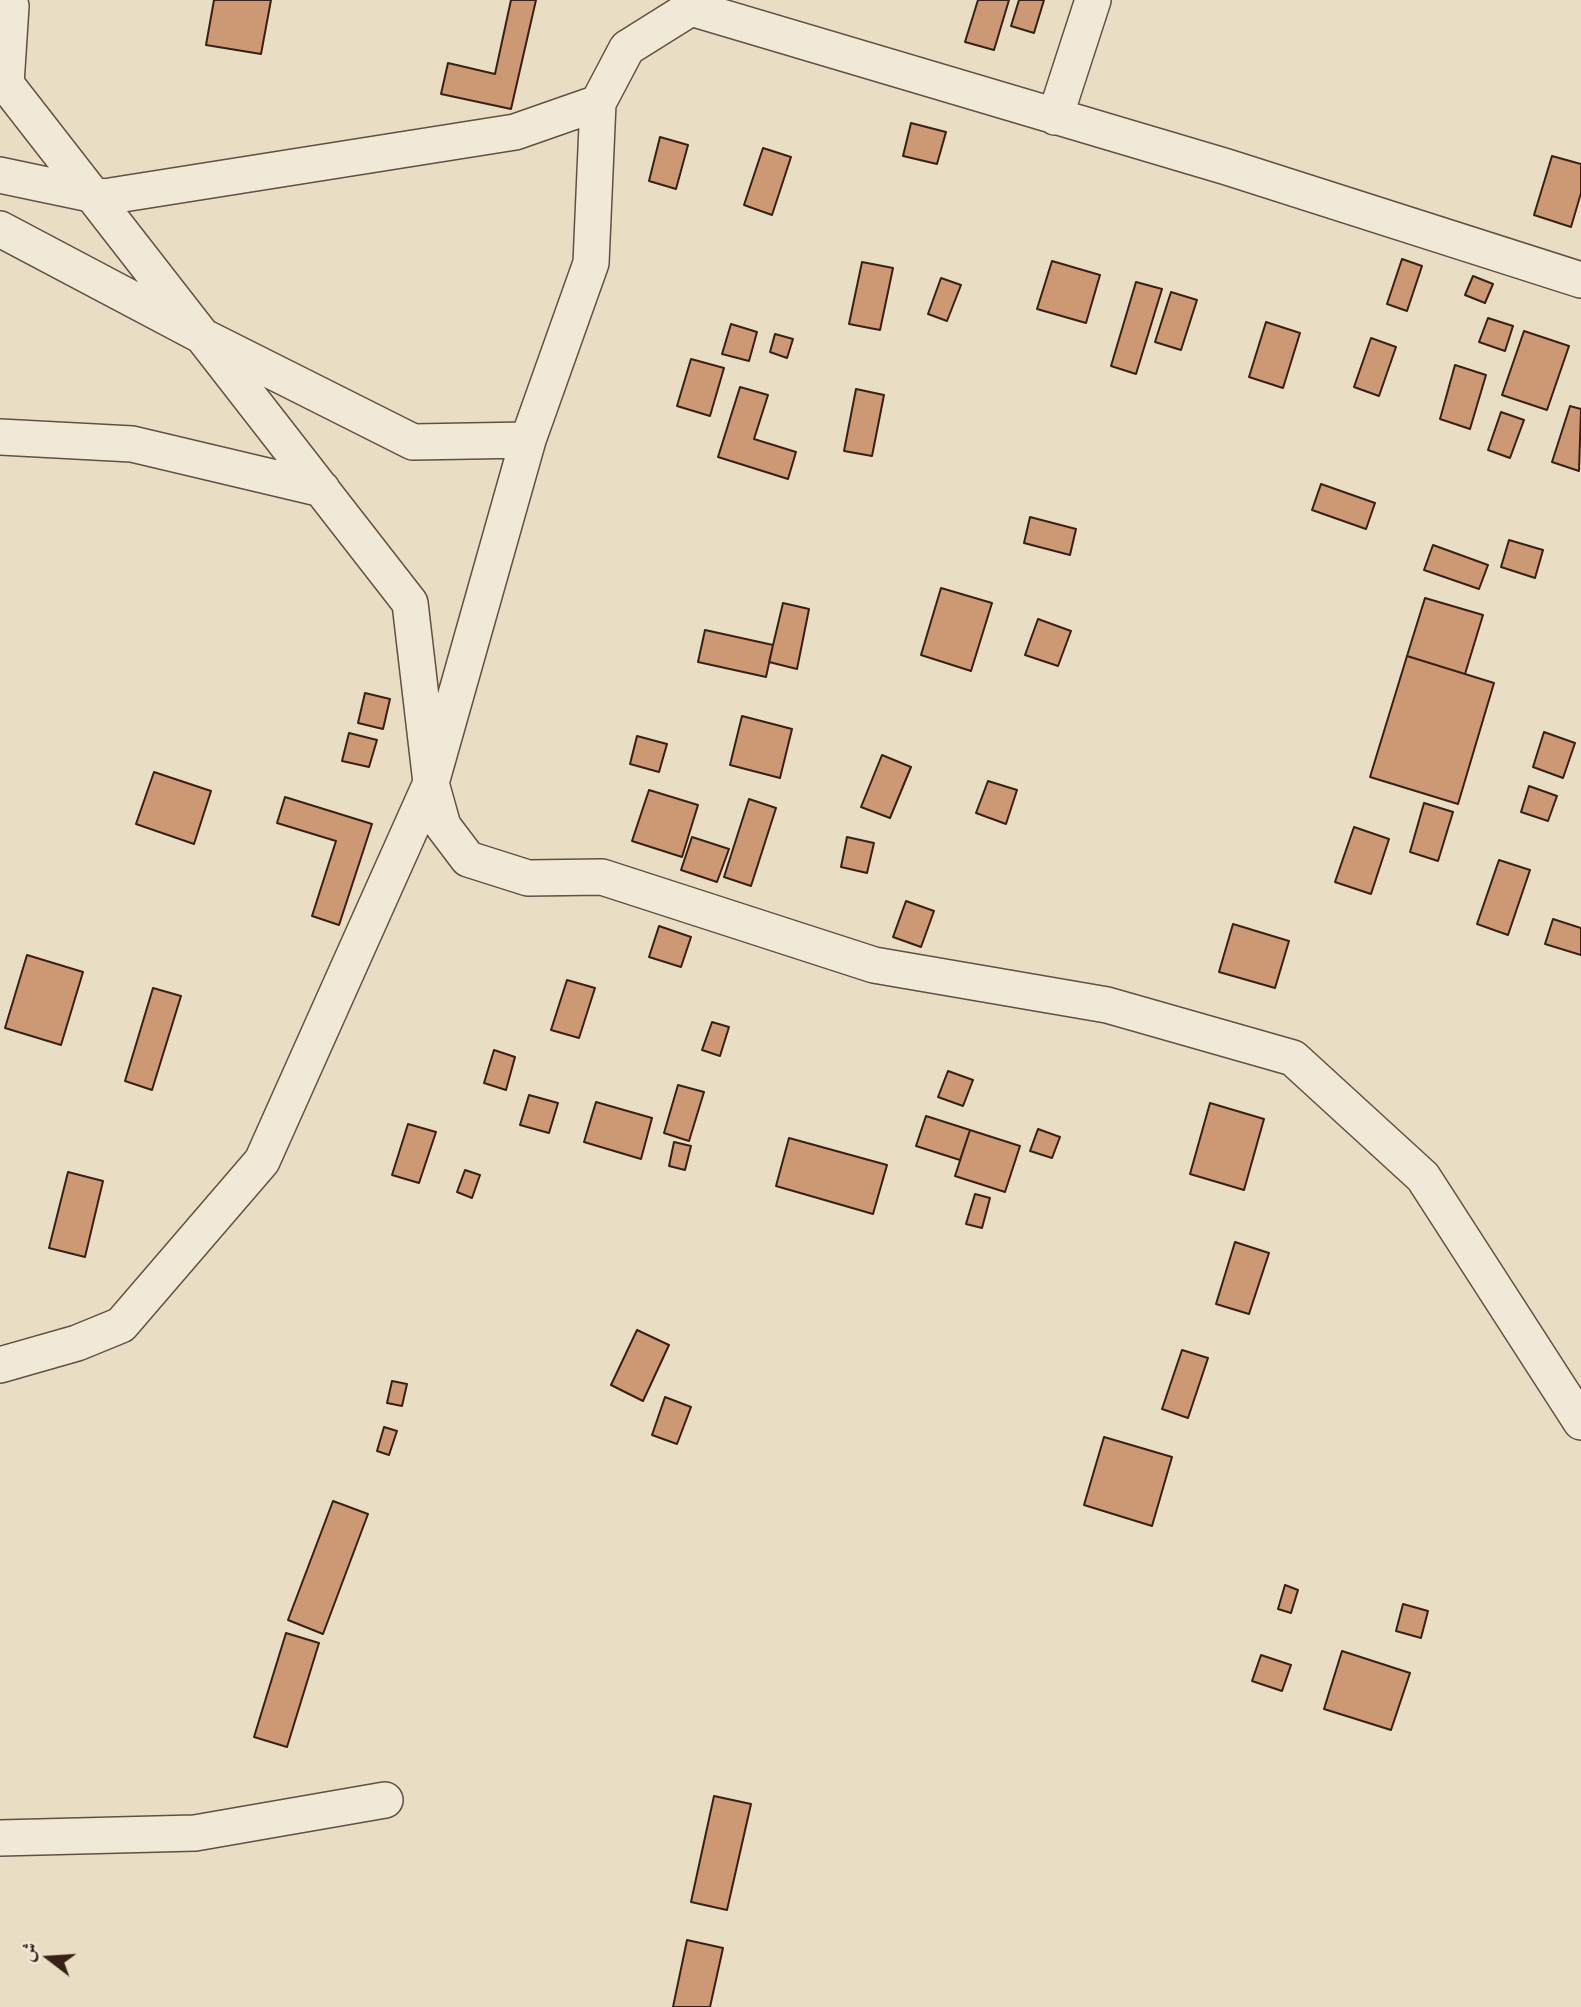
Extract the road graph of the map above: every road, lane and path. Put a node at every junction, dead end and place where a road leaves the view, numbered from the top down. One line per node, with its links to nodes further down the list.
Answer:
1 (8, 0): 7 (street)
2 (1093, 0): 5 (street)
3 (693, 4): 4 (street); 5 (street)
4 (598, 103): 7 (street); 12 (street)
5 (1055, 117): 9 (street)
6 (0, 175): 7 (street)
7 (95, 196): 10 (street)
8 (0, 229): 10 (street)
9 (1581, 280)
10 (206, 338): 12 (street); 13 (street)
11 (0, 436): 13 (street)
12 (528, 440): 14 (street)
13 (322, 489): 14 (street)
14 (431, 783): 15 (street); 16 (street)
15 (0, 1365)
16 (1581, 1422)
17 (385, 1800): 18 (street)
18 (0, 1838)

